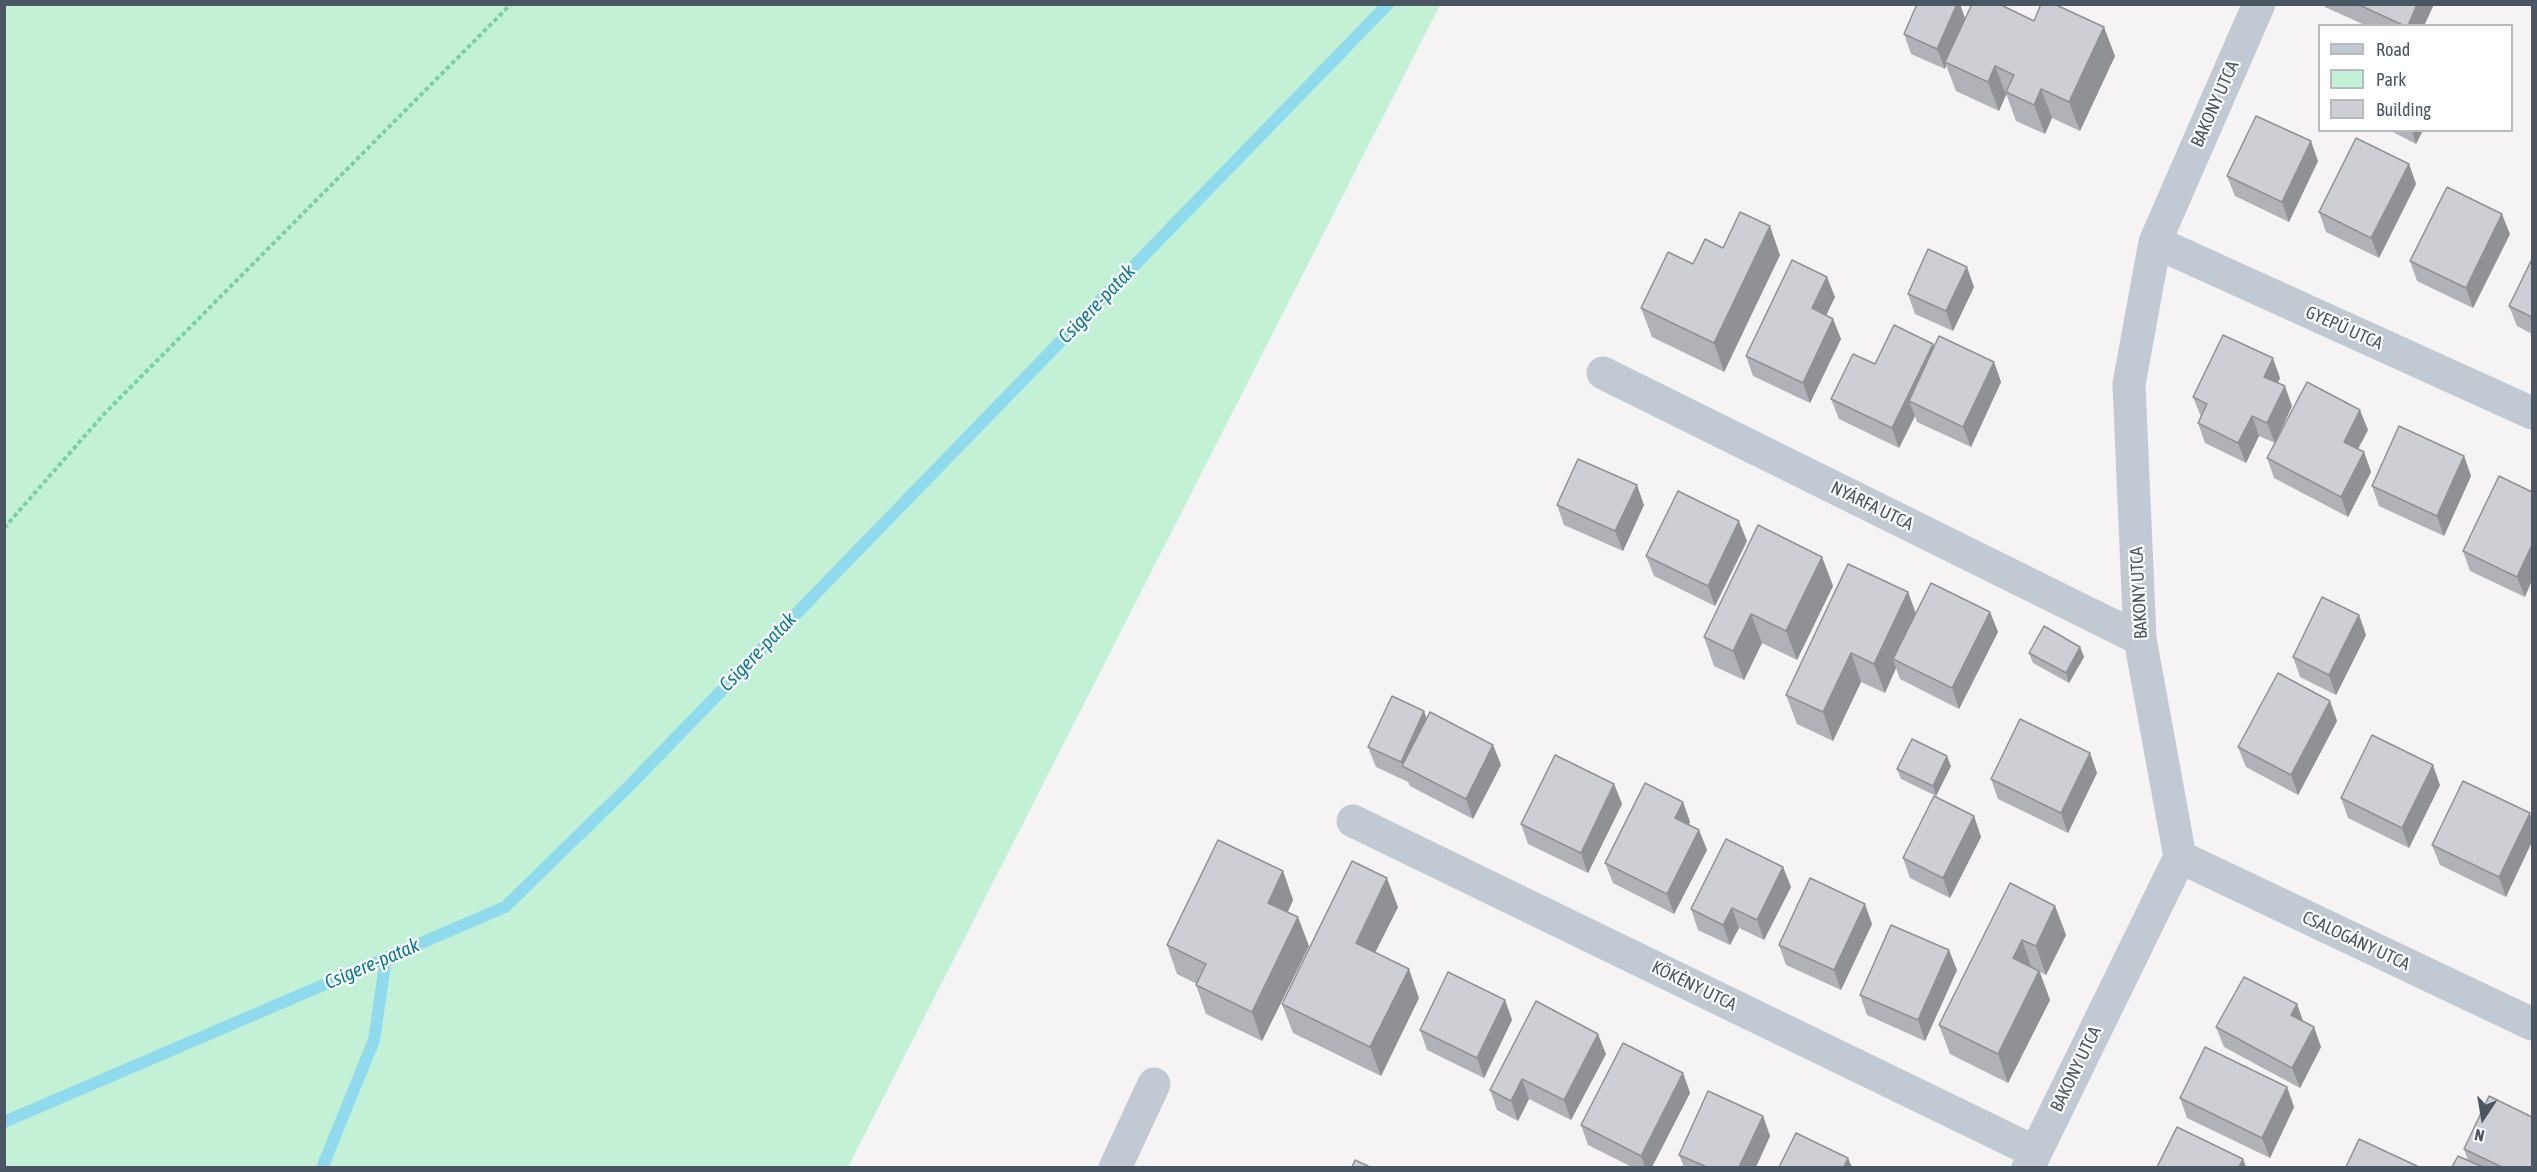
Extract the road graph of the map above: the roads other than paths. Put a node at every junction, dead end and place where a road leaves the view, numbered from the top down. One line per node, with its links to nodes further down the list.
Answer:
1 (2259, 4): 2 (street, BAKONY UTCA)
2 (2155, 242): 4 (street, GYEPŰ UTCA); 5 (street, BAKONY UTCA)
3 (1603, 373): 5 (street, NYÁRFA UTCA)
4 (2532, 413)
5 (2140, 639): 7 (street, BAKONY UTCA)
6 (1353, 821): 10 (street, KÖKÉNY UTCA)
7 (2180, 857): 8 (street, CSALOGÁNY UTCA); 10 (street, BAKONY UTCA)
8 (2532, 1024)
9 (1154, 1084): 11 (street)
10 (2032, 1160)
11 (1115, 1167)

